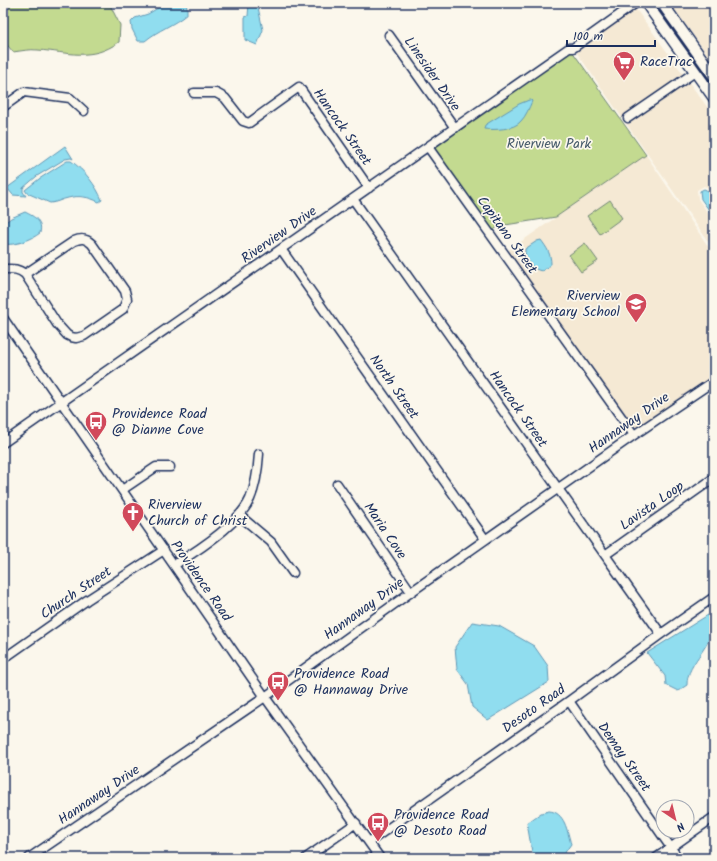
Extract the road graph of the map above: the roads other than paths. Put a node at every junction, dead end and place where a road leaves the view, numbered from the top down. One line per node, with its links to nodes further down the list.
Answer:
1 (627, 3): 6 (street, Riverview Drive)
2 (636, 3): 6 (street, Riverview Drive)
3 (646, 3): 7 (main road)
4 (662, 3): 8 (main road)
5 (389, 35): 15 (street, Linesider Drive)
6 (569, 48): 15 (street, Riverview Drive)
7 (698, 76): 9 (main road); 11 (main road); 14 (street)
8 (714, 76)
9 (714, 89)
10 (194, 93): 17 (street, Hancock Street)
11 (714, 98)
12 (3, 107): 13 (street)
13 (84, 111)
14 (628, 118)
15 (455, 128): 16 (street, Riverview Drive)
16 (428, 147): 17 (street, Riverview Drive); 25 (street, Capitano Street)
17 (369, 188): 18 (street, Riverview Drive)
18 (353, 199): 19 (street, Riverview Drive); 31 (street, Hancock Street)
19 (281, 249): 24 (street, Riverview Drive); 34 (street, North Street)
20 (5, 270): 21 (street)
21 (25, 274): 21 (street)
22 (3, 318): 24 (street, Providence Road)
23 (714, 381): 25 (street, Hannaway Drive)
24 (62, 402): 26 (street, Riverview Drive); 32 (street, Providence Road)
25 (634, 435): 31 (street, Hannaway Drive)
26 (3, 443)
27 (259, 454): 33 (street)
28 (170, 467): 32 (street)
29 (714, 478): 36 (street, Lavista Loop)
30 (337, 484): 39 (street, Maria Cove)
31 (558, 488): 34 (street, Hannaway Drive); 36 (street, Hancock Street)
32 (122, 490): 35 (street, Providence Road)
33 (239, 515): 37 (street); 38 (street)
34 (485, 540): 39 (street, Hannaway Drive)
35 (164, 550): 37 (street, Providence Road); 42 (street, Church Street)
36 (605, 555): 41 (street, Hancock Street)
37 (174, 565): 43 (street, Providence Road)
38 (293, 573)
39 (411, 592): 43 (street, Hannaway Drive)
40 (714, 598): 41 (street, Desoto Road)
41 (661, 634): 44 (street, Desoto Road)
42 (3, 659)
43 (265, 697): 46 (street, Providence Road); 49 (street, Hannaway Drive)
44 (569, 701): 47 (street, Desoto Road); 48 (street, Demay Street)
45 (714, 817): 48 (street)
46 (356, 823): 47 (street, Providence Road); 50 (street)
47 (369, 842): 51 (street, Providence Road)
48 (671, 847): 52 (street); 53 (street, Demay Street)
49 (29, 858)
50 (306, 858)
51 (380, 858)
52 (656, 858)
53 (678, 858)

